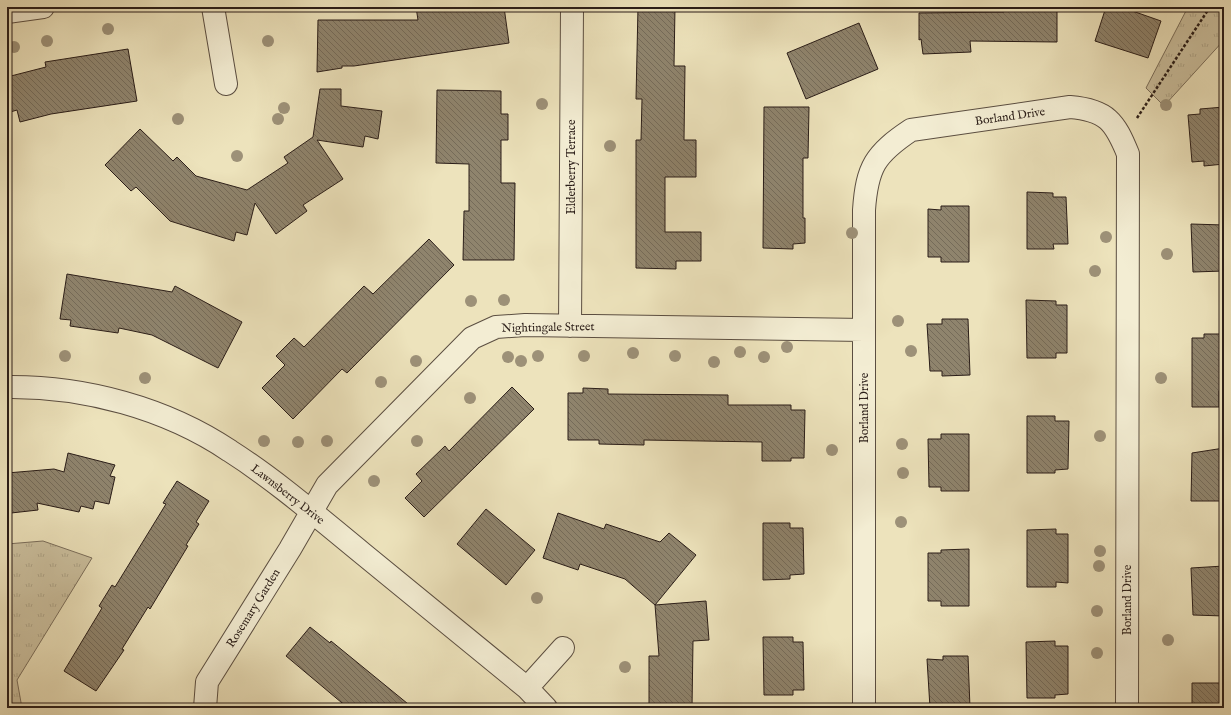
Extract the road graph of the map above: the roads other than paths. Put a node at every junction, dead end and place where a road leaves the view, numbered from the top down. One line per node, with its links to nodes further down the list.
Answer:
1 (43, 7): 4 (street)
2 (212, 7): 5 (street)
3 (572, 7): 6 (street, Elderberry Terrace)
4 (7, 12)
5 (226, 84)
6 (570, 326): 7 (street, Nightingale Street); 9 (street, Nightingale Street)
7 (864, 330): 14 (street, Borland Drive); 15 (street, Borland Drive)
8 (7, 387): 9 (street, Lawnsberry Drive)
9 (311, 511): 11 (street, Lawnsberry Drive); 12 (street, Rosemary Garden)
10 (563, 648): 11 (street)
11 (528, 688): 13 (street, Lawnsberry Drive)
12 (205, 708)
13 (546, 708)
14 (864, 708)
15 (1127, 708)

